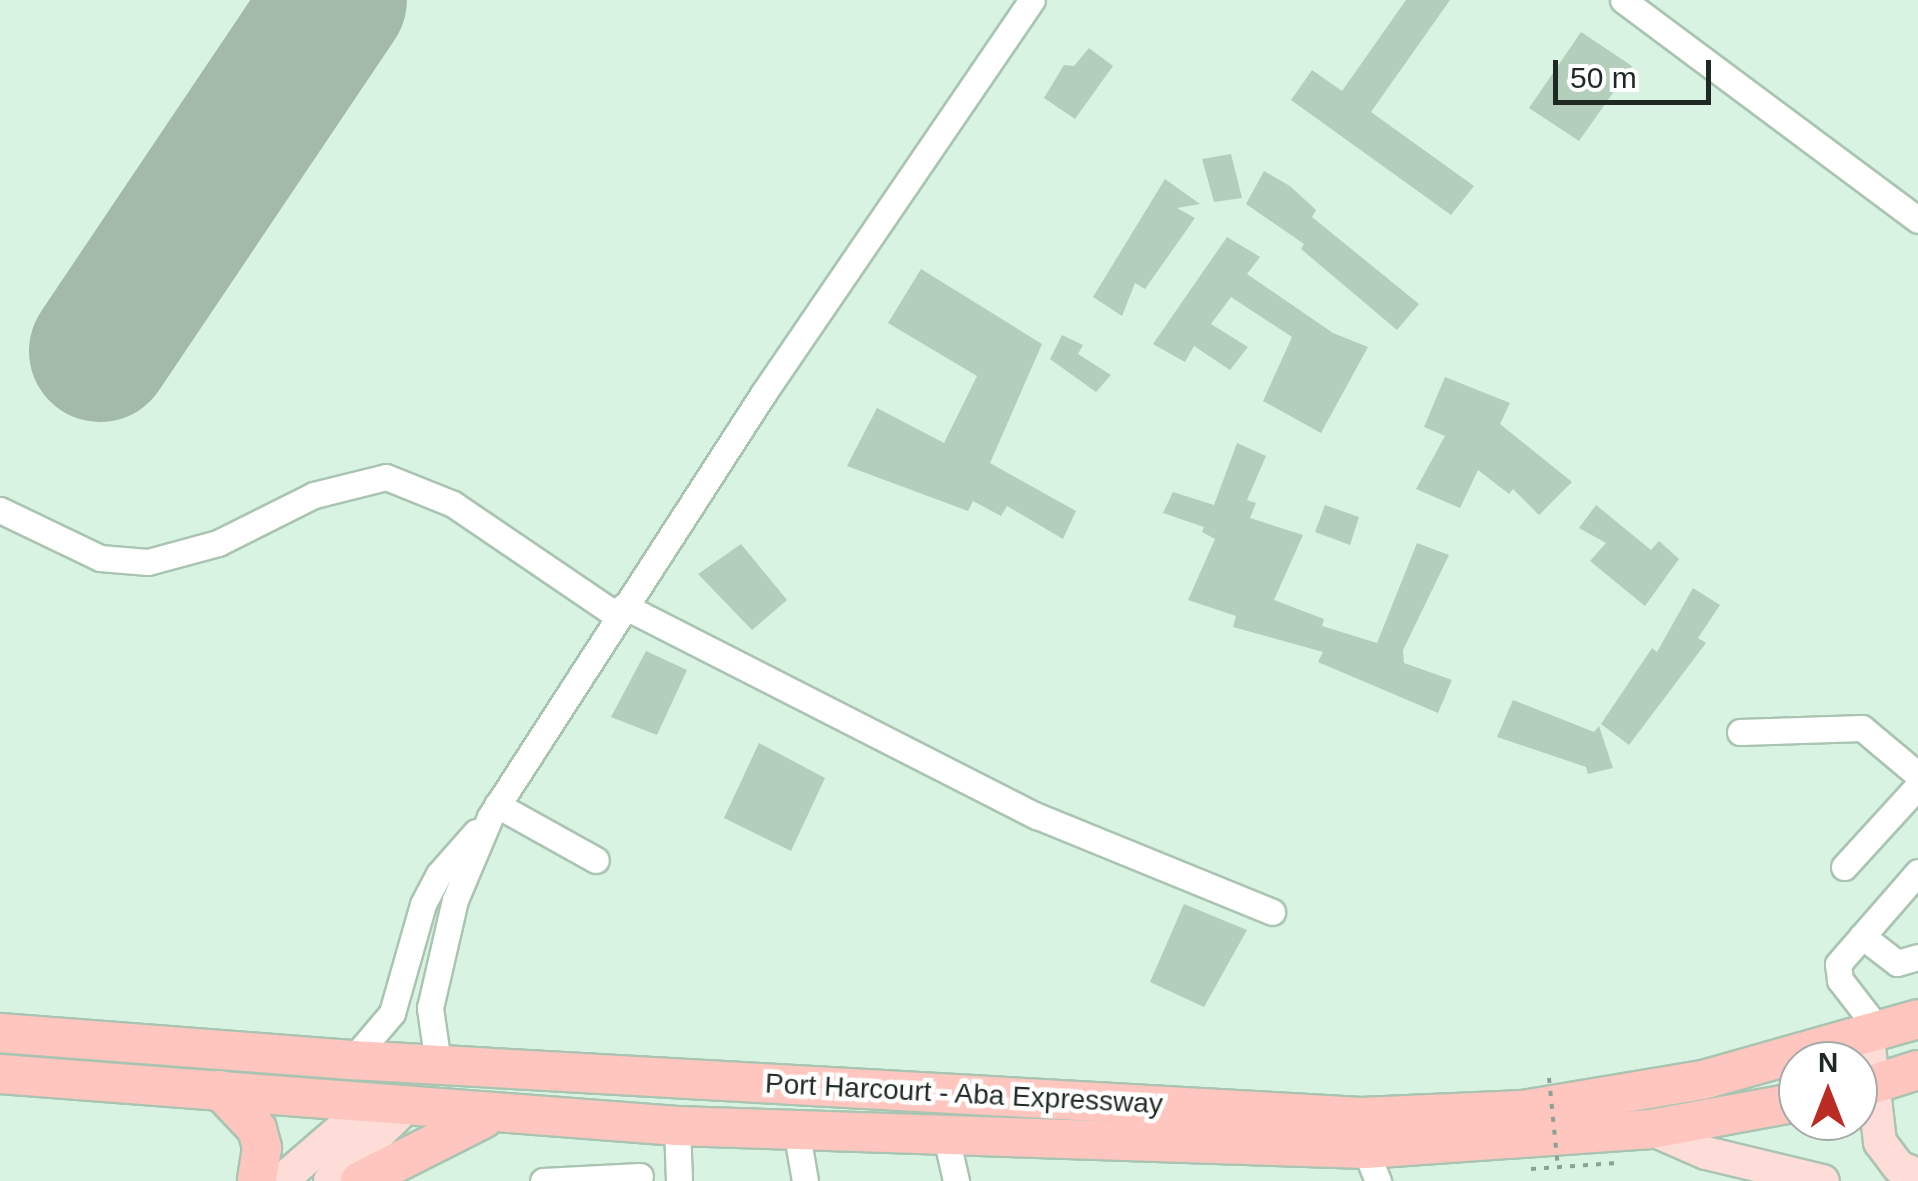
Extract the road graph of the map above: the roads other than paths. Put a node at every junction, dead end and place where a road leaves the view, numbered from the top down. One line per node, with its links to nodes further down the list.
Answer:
1 (1032, 0): 5 (street)
2 (1623, 0): 3 (street)
3 (1918, 220)
4 (0, 510): 5 (street)
5 (621, 611): 9 (street); 13 (street)
6 (1740, 732): 7 (street)
7 (1918, 775)
8 (1918, 786): 11 (street)
9 (493, 811): 10 (street); 20 (street); 21 (street)
10 (596, 860)
11 (1844, 867)
12 (1918, 872): 14 (street)
13 (1272, 912)
14 (1862, 936): 15 (street); 18 (street)
15 (1918, 957)
16 (1918, 1019): 18 (highway, Port Harcourt - Aba Expressway)
17 (0, 1034): 20 (highway, Port Harcourt - Aba Expressway)
18 (1874, 1035): 19 (main road); 21 (highway, Port Harcourt - Aba Expressway)
19 (1873, 1041)
20 (352, 1060): 21 (highway, Port Harcourt - Aba Expressway)
21 (438, 1064)
22 (1918, 1070): 24 (highway)
23 (0, 1074): 25 (highway, Port Harcourt - Aba Expressway)
24 (1878, 1083)
25 (220, 1090): 27 (highway, Port Harcourt - Aba Expressway); 38 (highway)
26 (1778, 1106): 31 (highway, Port Harcourt - Aba Expressway)
27 (387, 1107): 28 (highway, Port Harcourt - Aba Expressway); 39 (main road); 40 (main road)
28 (494, 1114): 29 (highway, Port Harcourt - Aba Expressway); 41 (highway)
29 (677, 1126): 30 (highway, Port Harcourt - Aba Expressway); 43 (street)
30 (796, 1129): 32 (highway, Port Harcourt - Aba Expressway); 44 (street)
31 (1651, 1129): 34 (highway, Port Harcourt - Aba Expressway); 37 (main road)
32 (945, 1132): 34 (highway, Port Harcourt - Aba Expressway); 45 (street)
33 (1878, 1134): 35 (main road)
34 (1372, 1165)
35 (1918, 1175)
36 (640, 1176): 42 (street)
37 (1782, 1177): 46 (main road)
38 (257, 1181)
39 (282, 1181)
40 (330, 1181)
41 (360, 1181)
42 (543, 1181)
43 (678, 1181)
44 (805, 1181)
45 (956, 1181)
46 (1823, 1181)

